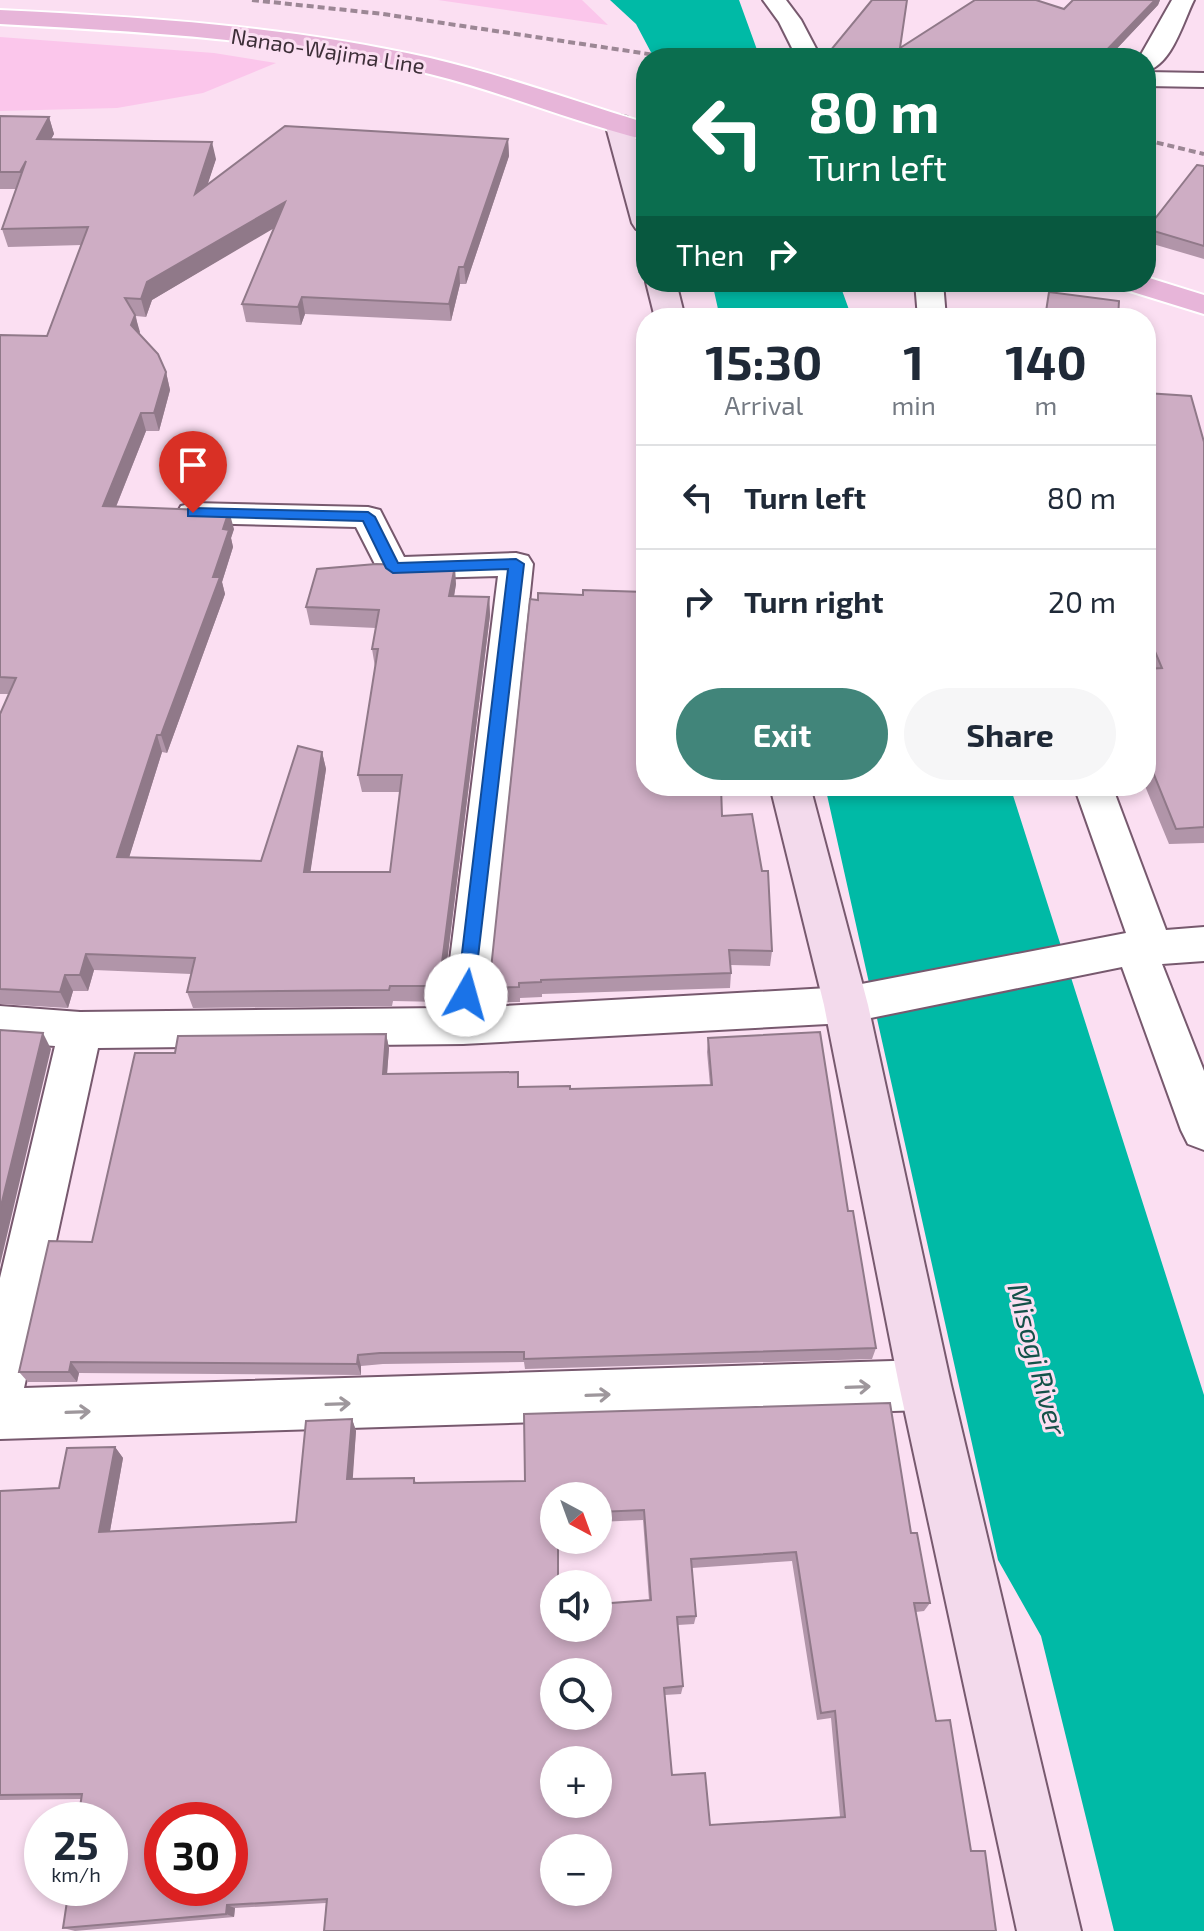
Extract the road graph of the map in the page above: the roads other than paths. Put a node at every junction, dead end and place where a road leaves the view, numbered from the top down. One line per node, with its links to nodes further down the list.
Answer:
1 (774, 0): 4 (street)
2 (1183, 0): 5 (street)
3 (0, 17): 8 (main road, Nanao-Wajima Line)
4 (804, 48)
5 (1156, 53)
6 (1156, 79): 7 (street)
7 (1204, 80)
8 (618, 123): 9 (main road, Nanao-Wajima Line); 10 (street)
9 (636, 128)
10 (636, 187)
11 (1156, 290): 12 (main road)
12 (1204, 305)
13 (193, 513): 20 (street)
14 (793, 796): 18 (street)
15 (1096, 796): 17 (street)
16 (1204, 944): 17 (street)
17 (1136, 949): 18 (street); 22 (street)
18 (846, 1005): 20 (street); 23 (street)
19 (0, 1024): 21 (street)
20 (463, 1026): 21 (street)
21 (80, 1030): 24 (street)
22 (1204, 1130)
23 (925, 1385): 25 (street, one-way to 23); 26 (street)
24 (0, 1386)
25 (0, 1414)
26 (1049, 1931)

